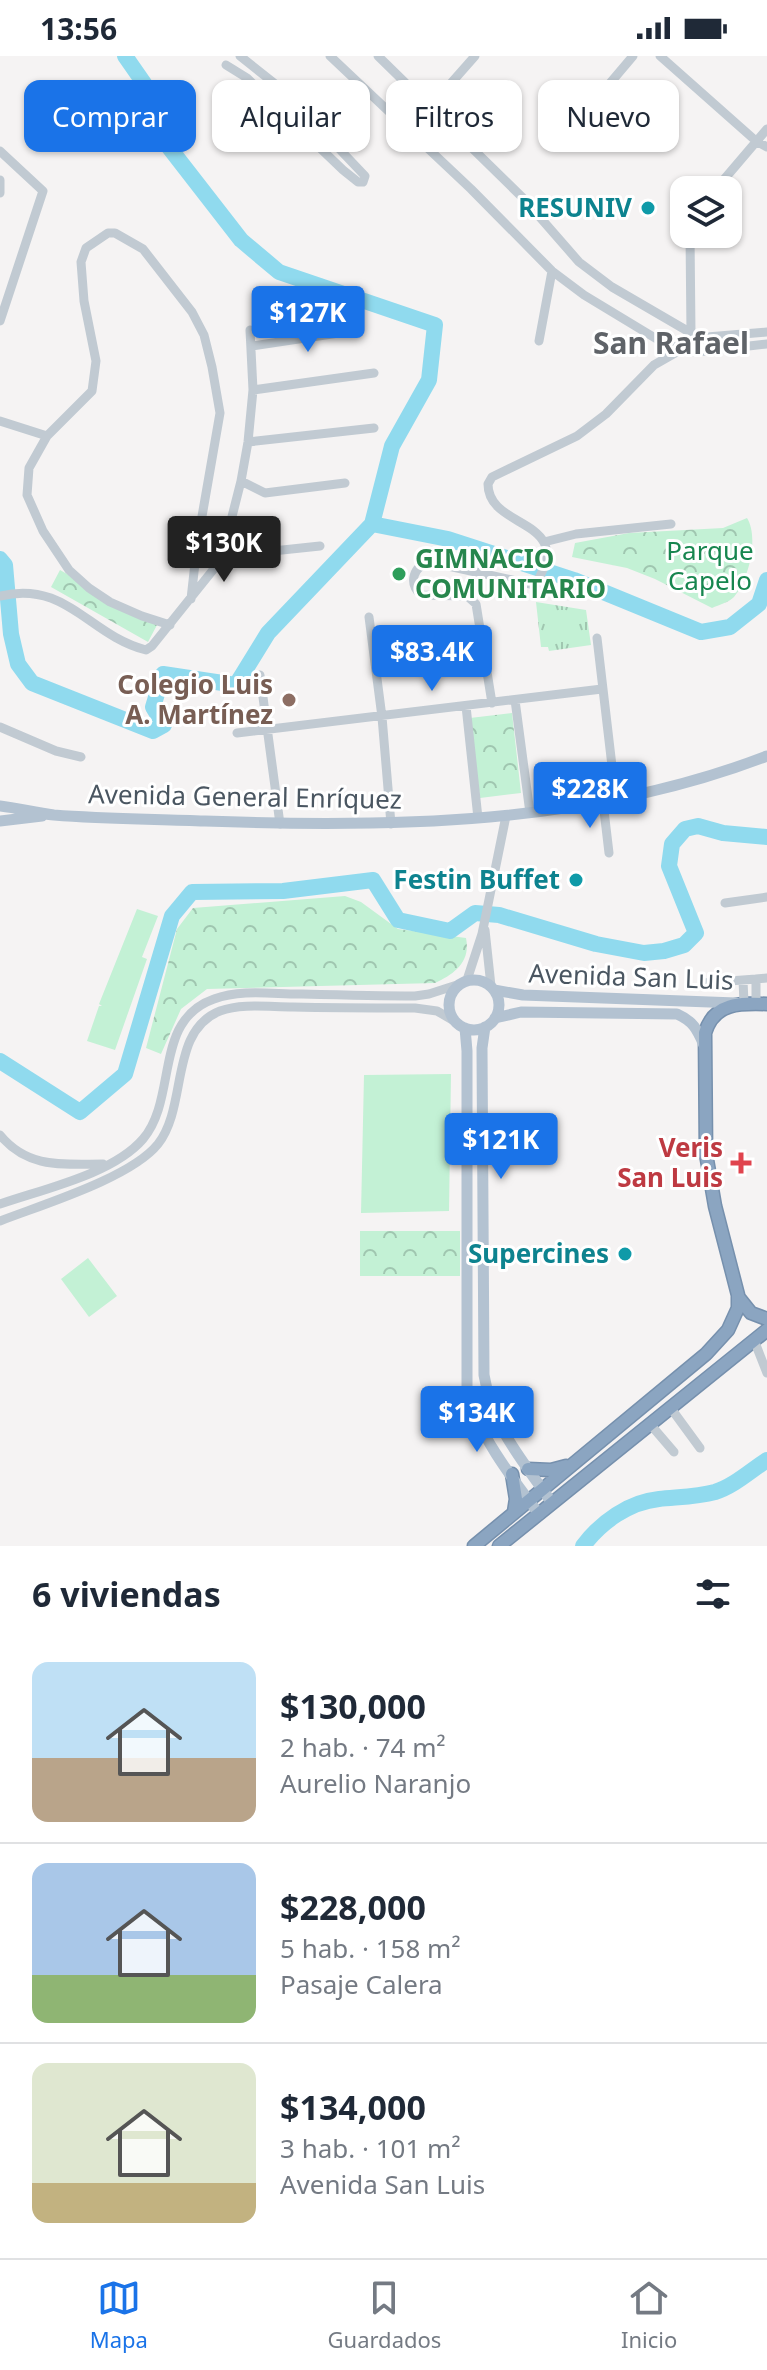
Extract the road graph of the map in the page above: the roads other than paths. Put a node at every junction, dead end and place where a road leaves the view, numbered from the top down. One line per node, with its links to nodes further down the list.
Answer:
1 (240, 56): 7 (street)
2 (330, 56): 20 (street)
3 (378, 56): 8 (street)
4 (475, 56): 9 (street)
5 (633, 56): 10 (street)
6 (660, 56): 12 (street)
7 (226, 65)
8 (402, 80)
9 (454, 80)
10 (613, 80)
11 (767, 129): 12 (street)
12 (756, 141): 13 (street); 16 (street)
13 (767, 147)
14 (0, 151): 21 (street)
15 (476, 152): 26 (street)
16 (727, 176)
17 (0, 180): 18 (street)
18 (0, 193)
19 (690, 248): 26 (street)
20 (552, 271): 27 (street); 30 (street)
21 (4, 291): 22 (street)
22 (0, 321)
23 (250, 330): 29 (street)
24 (352, 331): 29 (street)
25 (767, 332): 26 (street)
26 (691, 333): 30 (street)
27 (539, 341)
28 (767, 344): 30 (street)
29 (252, 346): 32 (street)
30 (682, 349): 40 (street)
31 (374, 373): 32 (street)
32 (253, 390): 36 (street)
33 (0, 421): 35 (street)
34 (374, 428): 36 (street)
35 (47, 436): 44 (street); 46 (street)
36 (248, 442): 37 (street)
37 (241, 481): 38 (street); 42 (street)
38 (345, 483)
39 (671, 524): 40 (street)
40 (544, 542): 51 (street)
41 (320, 546): 42 (street)
42 (221, 560): 44 (street)
43 (0, 596): 46 (street)
44 (191, 599): 46 (street)
45 (369, 617): 53 (street)
46 (170, 625)
47 (597, 638): 49 (street)
48 (260, 675): 55 (street)
49 (602, 689): 50 (street); 59 (street)
50 (515, 700): 51 (street); 62 (street)
51 (492, 703): 52 (street)
52 (466, 706): 53 (street); 65 (street)
53 (382, 717): 55 (street); 68 (street)
54 (0, 727): 58 (street)
55 (267, 731): 56 (street); 67 (street)
56 (237, 733)
57 (767, 756): 59 (main road, Avenida General Enríquez)
58 (81, 757)
59 (616, 800): 60 (main road, Avenida General Enríquez)
60 (603, 802): 62 (main road, Avenida General Enríquez); 69 (street)
61 (0, 806): 63 (main road, Avenida General Enríquez)
62 (530, 813): 64 (main road, Avenida General Enríquez)
63 (50, 815): 66 (main road, Avenida General Enríquez); 67 (main road, Avenida General Enríquez)
64 (506, 816): 65 (main road, Avenida General Enríquez); 72 (street, Avenida San Luis)
65 (478, 818): 68 (main road, Avenida General Enríquez)
66 (0, 821)
67 (280, 824): 68 (main road, Avenida General Enríquez)
68 (391, 824)
69 (609, 853)
70 (767, 897): 71 (street)
71 (725, 903)
72 (485, 921): 75 (street, Avenida San Luis); 77 (street, Avenida San Luis)
73 (762, 978): 74 (street); 79 (street)
74 (743, 980): 76 (street); 79 (street)
75 (464, 982): 77 (main road); 78 (street); 82 (main road)
76 (703, 983)
77 (493, 988): 79 (main road, Avenida San Luis); 81 (main road)
78 (346, 995): 80 (street); 87 (street)
79 (751, 1003): 83 (highway)
80 (347, 1008): 82 (street); 89 (street)
81 (490, 1023): 82 (main road); 83 (main road, Avenida San Luis); 85 (main road)
82 (460, 1025): 84 (main road)
83 (704, 1045): 90 (highway)
84 (467, 1120): 85 (main road); 96 (main road)
85 (483, 1120): 95 (main road)
86 (0, 1135): 87 (street)
87 (108, 1164): 88 (street)
88 (0, 1204)
89 (0, 1221)
90 (738, 1295): 91 (highway); 101 (highway)
91 (767, 1319)
92 (767, 1330): 93 (highway)
93 (754, 1340): 94 (street); 97 (highway)
94 (767, 1373)
95 (484, 1375): 96 (main road); 102 (main road)
96 (465, 1377): 103 (main road)
97 (670, 1407): 98 (highway); 99 (street)
98 (650, 1424): 100 (street); 106 (highway)
99 (700, 1448)
100 (674, 1452)
101 (573, 1463): 102 (highway); 104 (highway)
102 (528, 1469): 104 (main road)
103 (512, 1474): 105 (main road); 107 (highway)
104 (542, 1488): 105 (highway); 106 (main road)
105 (528, 1500): 107 (highway); 108 (main road)
106 (552, 1503): 108 (highway)
107 (514, 1512): 109 (highway)
108 (539, 1514): 110 (highway)
109 (474, 1546)
110 (499, 1546)

